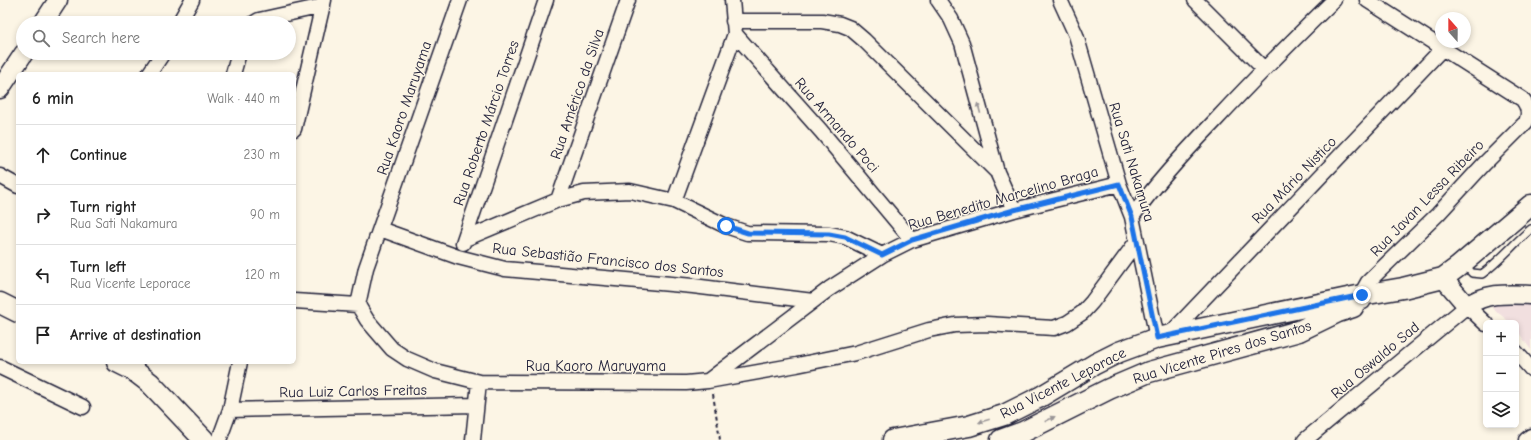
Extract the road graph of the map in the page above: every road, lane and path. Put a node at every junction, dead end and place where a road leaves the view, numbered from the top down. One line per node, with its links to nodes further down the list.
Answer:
1 (58, 0): 13 (street)
2 (192, 0): 14 (street)
3 (460, 0): 39 (street, Rua Kaoro Maruyama)
4 (546, 0): 41 (street, Rua Roberto Márcio Torres)
5 (628, 0): 34 (street, Rua Américo da Silva)
6 (732, 0): 16 (street)
7 (938, 0): 28 (street, one-way to 7)
8 (1060, 0): 32 (street, Rua Sati Nakamura)
9 (1195, 0): 22 (street)
10 (1334, 0): 22 (street)
11 (1367, 0): 17 (street)
12 (324, 3): 15 (street); 27 (street)
13 (48, 16)
14 (183, 16)
15 (274, 16)
16 (734, 27): 29 (street); 35 (street); 42 (street, Rua Armando Poci)
17 (1435, 43)
18 (1443, 48): 26 (street); 59 (street, Rua Mário Nistico)
19 (19, 60): 25 (street)
20 (158, 60): 23 (street)
21 (237, 60): 24 (street)
22 (1264, 69): 38 (street)
23 (150, 72)
24 (234, 72)
25 (0, 88)
26 (1528, 115): 49 (street, Rua Javan Lessa Ribeiro)
27 (296, 120)
28 (985, 128): 29 (street); 30 (street)
29 (968, 143): 30 (street)
30 (997, 172): 36 (street)
31 (0, 176): 33 (street)
32 (1119, 184): 36 (street, Rua Benedito Marcelino Braga); 38 (street, Rua Sati Nakamura)
33 (16, 185)
34 (558, 200): 35 (street); 41 (street)
35 (674, 201): 44 (street)
36 (1014, 210): 42 (street, Rua Benedito Marcelino Braga)
37 (1529, 210): 46 (main road)
38 (1132, 217): 43 (street, Rua Sati Nakamura)
39 (380, 229): 45 (street, Rua Sebastião Francisco dos Santos); 53 (street, Rua Kaoro Maruyama)
40 (1531, 229): 46 (lane)
41 (465, 239): 45 (street, Rua Roberto Márcio Torres)
42 (912, 240): 44 (street, Rua Benedito Marcelino Braga)
43 (1137, 241): 59 (street, Rua Sati Nakamura); 65 (street, Rua Kaoro Maruyama)
44 (882, 255): 51 (street, Rua Benedito Marcelino Braga)
45 (458, 257): 51 (street, Rua Sebastião Francisco dos Santos)
46 (1467, 268): 47 (main road)
47 (1447, 283): 49 (main road, Rua Vicente Leporace); 54 (street)
48 (1531, 295): 54 (street)
49 (1363, 300): 55 (main road, Rua Vicente Leporace); 58 (main road, Rua Vicente Pires dos Santos)
50 (296, 301): 53 (street)
51 (813, 301): 65 (street, Rua Benedito Marcelino Braga)
52 (0, 303): 56 (main road)
53 (358, 305): 66 (street, Rua Kaoro Maruyama)
54 (1467, 306): 57 (street); 77 (street, Rua Oswaldo Sad)
55 (1295, 309): 58 (main road); 59 (main road, Rua Vicente Leporace)
56 (16, 311)
57 (1483, 321)
58 (1299, 331): 76 (main road, Rua Vicente Pires dos Santos, one-way to 58)
59 (1163, 337): 75 (main road, Rua Vicente Leporace, one-way to 75)
60 (1519, 355): 64 (street)
61 (121, 364): 71 (main road)
62 (240, 364): 69 (street)
63 (0, 367): 68 (street)
64 (1531, 369)
65 (710, 381): 66 (street, Rua Kaoro Maruyama); 74 (path)
66 (479, 382): 67 (street)
67 (476, 405): 69 (street, Rua Luiz Carlos Freitas); 73 (street)
68 (83, 407)
69 (230, 410): 72 (street)
70 (1531, 436): 78 (street)
71 (204, 440)
72 (218, 440)
73 (473, 440)
74 (720, 440)
75 (893, 440)
76 (1001, 440)
77 (1305, 440)
78 (1526, 440)

